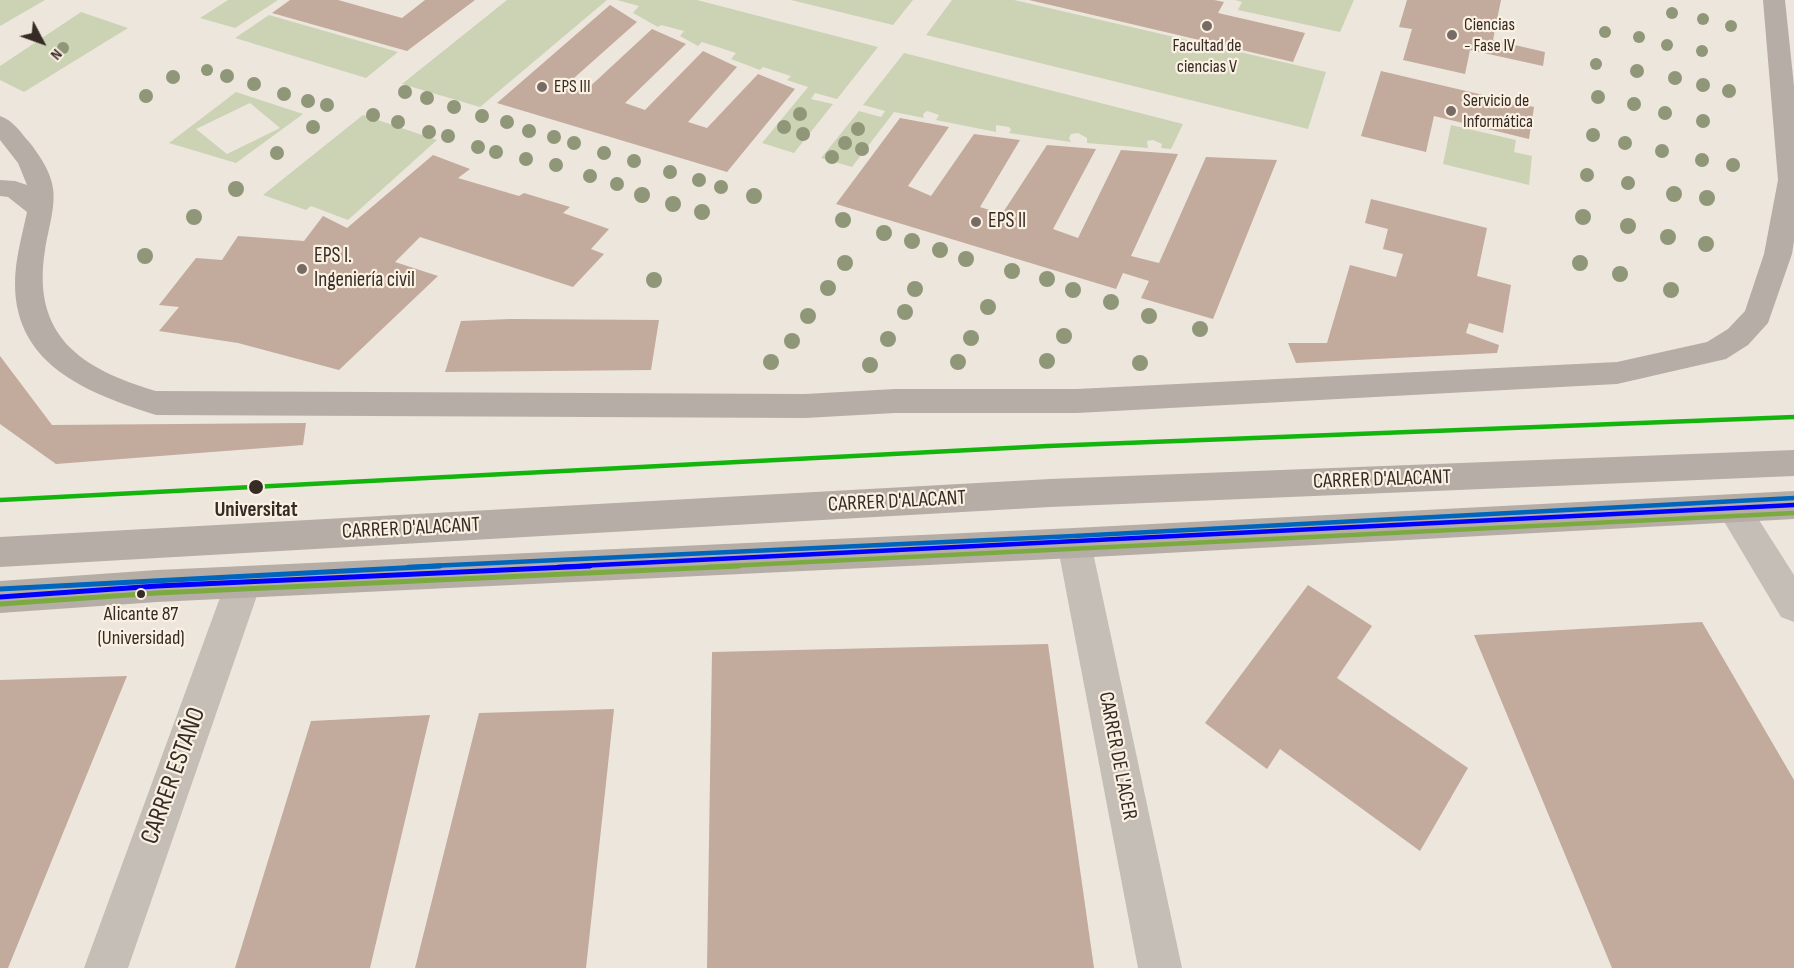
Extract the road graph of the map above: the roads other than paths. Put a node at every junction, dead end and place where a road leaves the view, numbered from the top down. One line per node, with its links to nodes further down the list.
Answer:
1 (1774, 0): 4 (main road)
2 (0, 124): 4 (main road)
3 (0, 188): 4 (main road)
4 (41, 210)
5 (1794, 463): 9 (main road, CARRER D'ALACANT)
6 (1794, 505): 7 (main road)
7 (1733, 508): 8 (main road); 12 (street)
8 (1074, 543): 10 (main road); 14 (street, CARRER DE L'ACER)
9 (0, 552)
10 (243, 584): 11 (main road); 13 (street, CARRER ESTAÑO)
11 (0, 597)
12 (1794, 606)
13 (106, 968)
14 (1160, 968)

